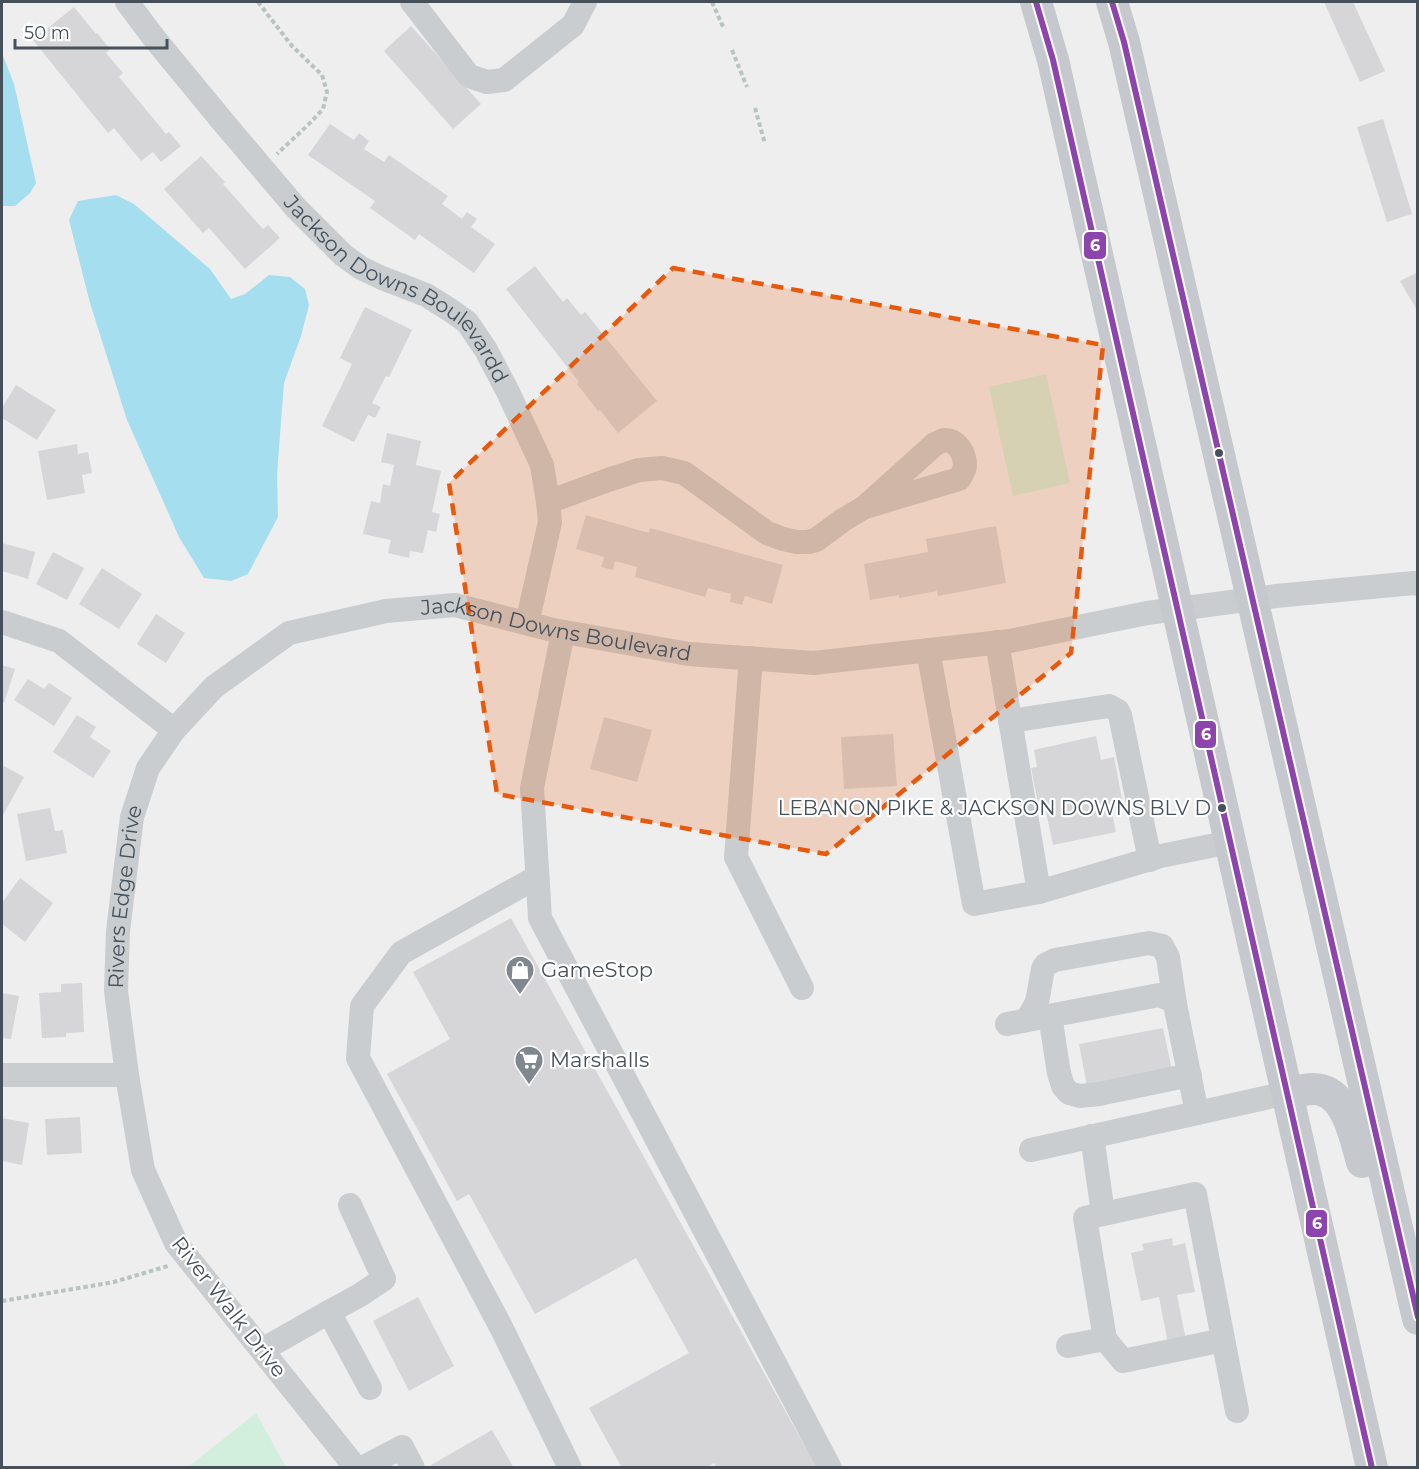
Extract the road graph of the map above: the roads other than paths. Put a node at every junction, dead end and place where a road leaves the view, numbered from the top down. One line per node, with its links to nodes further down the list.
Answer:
1 (127, 2): 6 (street, Jackson Downs Boulevardd)
2 (412, 2): 3 (street)
3 (585, 2)
4 (1036, 2): 10 (main road)
5 (1112, 2): 9 (main road)
6 (548, 502): 7 (street); 12 (street, Jackson Downs Boulevardd)
7 (865, 507)
8 (1418, 584): 9 (street, Jackson Downs Boulevard)
9 (1252, 599): 10 (street, Jackson Downs Boulevard); 36 (main road)
10 (1177, 609): 14 (street, Jackson Downs Boulevard); 19 (main road)
11 (2, 622): 18 (street)
12 (527, 623): 13 (street, Jackson Downs Boulevard); 18 (street, Jackson Downs Boulevard)
13 (563, 632): 16 (street, Jackson Downs Boulevard); 21 (street)
14 (997, 642): 15 (street, Jackson Downs Boulevard); 17 (street)
15 (928, 650): 16 (street, Jackson Downs Boulevard); 22 (street)
16 (751, 658): 23 (street)
17 (1010, 721): 20 (street); 22 (street)
18 (174, 730): 26 (street, Rivers Edge Drive)
19 (1230, 842): 20 (street); 29 (main road)
20 (1150, 860): 22 (street)
21 (537, 877): 46 (street); 47 (street)
22 (1040, 892)
23 (802, 988)
24 (1175, 1004): 25 (street); 25 (street); 27 (street)
25 (1028, 1020): 27 (street)
26 (127, 1075): 28 (street); 40 (street, River Walk Drive)
27 (1190, 1075): 30 (street)
28 (2, 1076)
29 (1287, 1093): 30 (street); 36 (main road); 48 (main road)
30 (1197, 1113): 31 (street)
31 (1092, 1136): 32 (street); 34 (street)
32 (1031, 1150)
33 (350, 1205): 35 (street)
34 (1103, 1213): 37 (street); 38 (street)
35 (328, 1312): 40 (street); 41 (street)
36 (1417, 1315)
37 (1105, 1339): 38 (street); 39 (street)
38 (1223, 1340): 42 (street)
39 (1068, 1346)
40 (262, 1350): 43 (street, River Walk Drive)
41 (370, 1388)
42 (1237, 1411)
43 (356, 1467)
44 (362, 1467): 45 (street)
45 (413, 1467)
46 (570, 1467)
47 (830, 1467)
48 (1372, 1467)

